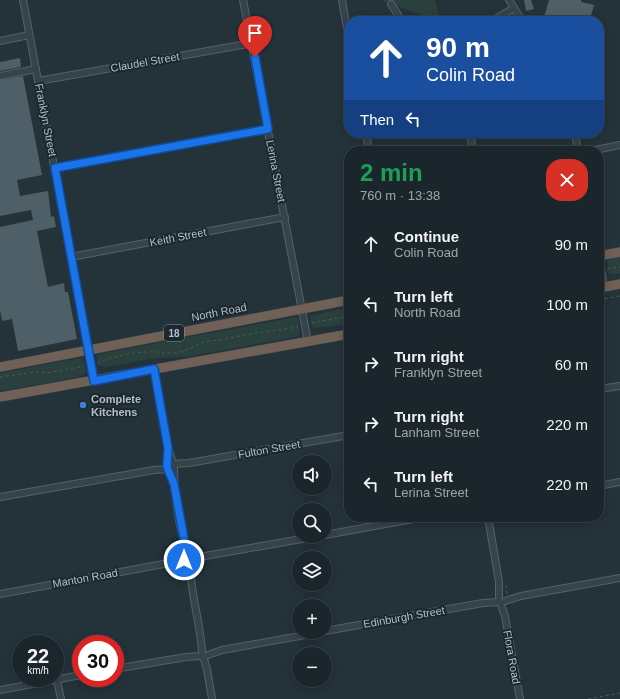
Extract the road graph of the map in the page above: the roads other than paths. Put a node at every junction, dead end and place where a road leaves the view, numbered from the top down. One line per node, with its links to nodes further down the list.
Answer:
1 (23, 0): 11 (street, Franklyn Street)
2 (244, 0): 13 (street, Lerina Street)
3 (342, 0): 7 (street)
4 (509, 0): 6 (street)
5 (391, 4): 8 (street)
6 (514, 8): 9 (street); 10 (street)
7 (345, 16)
8 (399, 16)
9 (500, 16)
10 (519, 16)
11 (29, 35): 12 (street); 14 (street, Franklyn Street)
12 (0, 41)
13 (253, 43): 16 (street, Claudel Street); 17 (street, Lerina Street)
14 (36, 70): 15 (street); 16 (street, Franklyn Street)
15 (0, 76)
16 (38, 81): 20 (street, Franklyn Street)
17 (268, 129): 20 (street); 21 (street, Lerina Street)
18 (620, 145): 19 (street)
19 (604, 148)
20 (55, 168): 24 (street, Franklyn Street)
21 (285, 217): 24 (street, Keith Street); 28 (street, Lerina Street)
22 (620, 252): 23 (highway)
23 (604, 255)
24 (71, 257): 31 (street, Franklyn Street)
25 (620, 284): 26 (highway)
26 (604, 287)
27 (344, 301): 28 (highway, North Road / 18)
28 (302, 308): 30 (street, Lerina Street); 31 (highway, North Road / 18)
29 (344, 335): 30 (highway)
30 (308, 342): 33 (highway)
31 (88, 349): 32 (highway, North Road / 18); 34 (street, Franklyn Street)
32 (0, 367)
33 (154, 369): 34 (highway); 39 (street)
34 (94, 381): 37 (highway)
35 (620, 386): 36 (street)
36 (604, 388)
37 (0, 397)
38 (344, 436): 39 (street, Fulton Street)
39 (171, 467): 42 (street, Fulton Street); 47 (street)
40 (620, 482): 41 (street)
41 (604, 485)
42 (0, 497)
43 (396, 522): 45 (street)
44 (488, 522): 50 (street, Flora Road)
45 (332, 534)
46 (292, 541): 47 (street, Manton Road)
47 (188, 560): 49 (street, Manton Road); 53 (street)
48 (620, 578): 50 (street, Edinburgh Street)
49 (0, 594)
50 (502, 599): 51 (street, Edinburgh Street); 60 (street, Flora Road)
51 (332, 630)
52 (292, 637): 53 (street)
53 (204, 653): 54 (street); 59 (street)
54 (124, 667)
55 (17, 687): 57 (street)
56 (59, 687): 58 (street)
57 (0, 690)
58 (61, 699)
59 (212, 699)
60 (520, 699)

